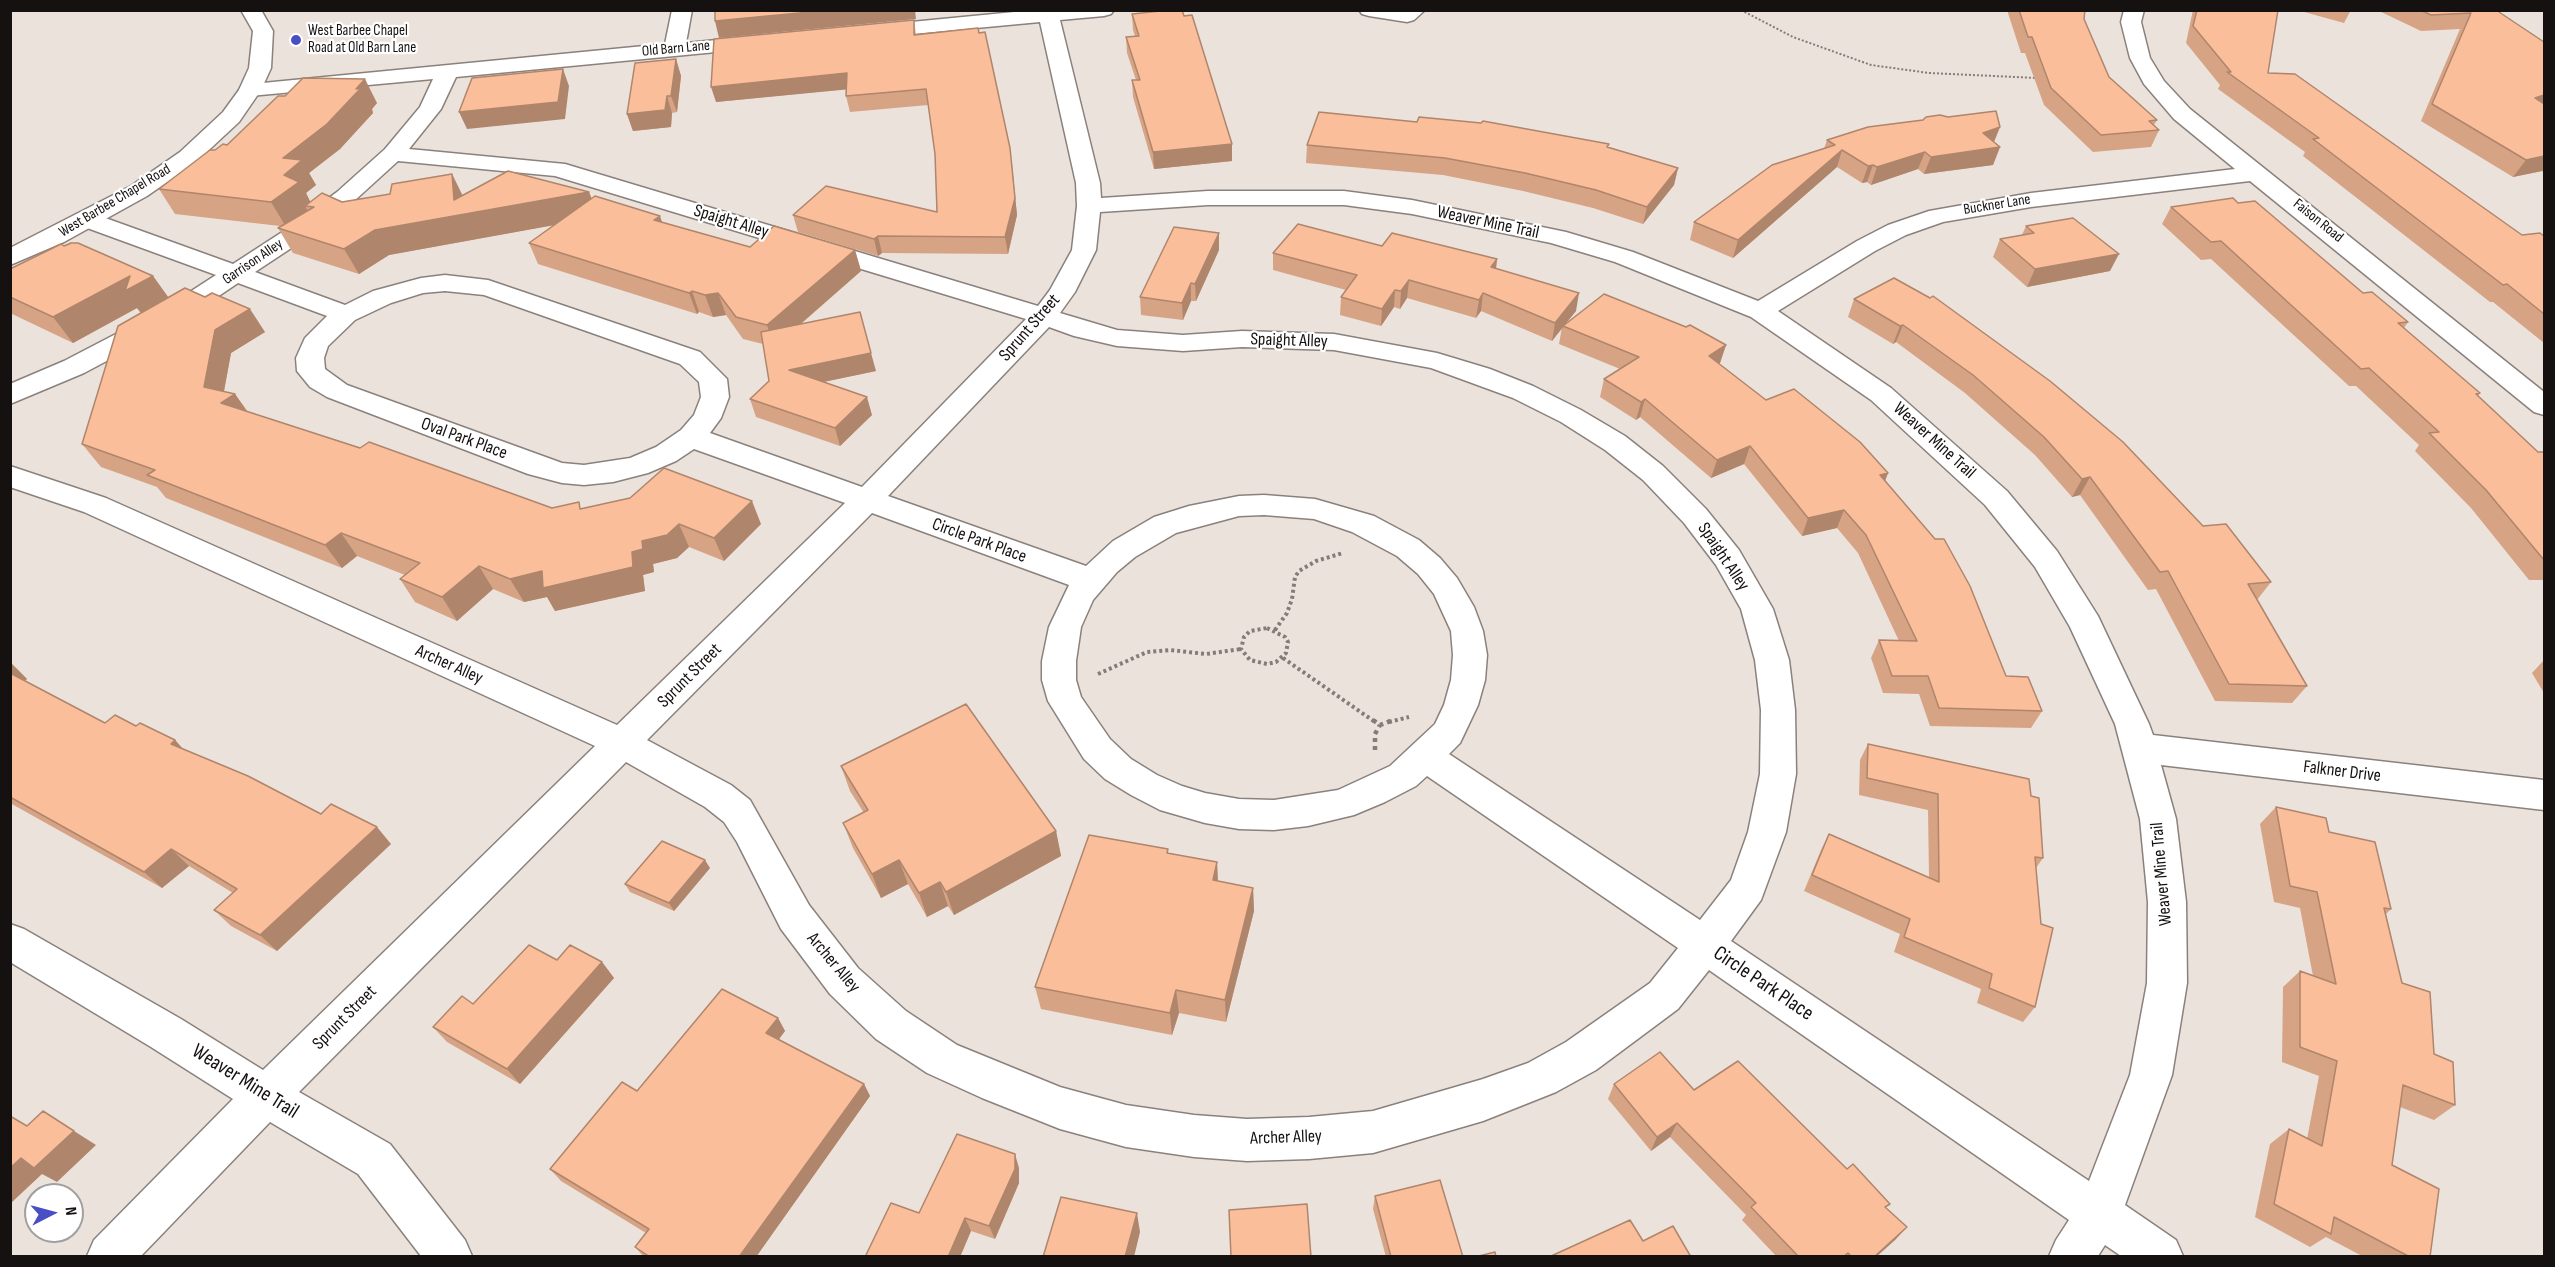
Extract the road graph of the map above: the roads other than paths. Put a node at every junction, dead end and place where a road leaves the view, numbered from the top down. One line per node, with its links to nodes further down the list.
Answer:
1 (251, 10): 12 (street, West Barbee Chapel Road)
2 (682, 10): 10 (street)
3 (1104, 10): 7 (street)
4 (1369, 10): 5 (street)
5 (1415, 10)
6 (2134, 10): 14 (street, Faison Road)
7 (1049, 16): 8 (street); 15 (street, Sprunt Street)
8 (849, 33)
9 (779, 40): 10 (street, Old Barn Lane)
10 (675, 49): 11 (street, Old Barn Lane)
11 (448, 71): 12 (street, Old Barn Lane); 13 (street, Garrison Alley)
12 (250, 90): 16 (street, West Barbee Chapel Road)
13 (393, 154): 18 (street, Garrison Alley); 21 (street, Spaight Alley)
14 (2258, 173): 19 (street, Buckner Lane); 23 (street, Faison Road)
15 (1089, 206): 19 (street, Weaver Mine Trail); 21 (street, Sprunt Street)
16 (88, 220): 17 (street, West Barbee Chapel Road); 18 (street)
17 (10, 258)
18 (238, 273): 20 (street); 22 (street, Garrison Alley)
19 (1760, 311): 29 (street, Weaver Mine Trail)
20 (346, 314): 24 (street, Oval Park Place); 24 (street, Oval Park Place)
21 (1044, 316): 26 (street, Sprunt Street); 33 (street, Spaight Alley)
22 (10, 395)
23 (2544, 406)
24 (691, 437): 26 (street)
25 (10, 476): 28 (street, Archer Alley)
26 (867, 500): 27 (street, Circle Park Place); 28 (street, Sprunt Street)
27 (1090, 580): 30 (street); 30 (street)
28 (622, 743): 33 (street, Archer Alley); 34 (street, Sprunt Street)
29 (2140, 748): 31 (street, Falkner Drive); 35 (street, Weaver Mine Trail)
30 (1425, 756): 33 (street, Circle Park Place)
31 (2544, 795)
32 (10, 941): 34 (street, Weaver Mine Trail)
33 (1705, 945): 35 (street, Circle Park Place)
34 (266, 1096): 36 (street, Sprunt Street); 37 (street, Weaver Mine Trail)
35 (2099, 1214): 38 (street, Weaver Mine Trail); 39 (street, Circle Park Place)
36 (110, 1257)
37 (449, 1257)
38 (2072, 1257)
39 (2160, 1257)

